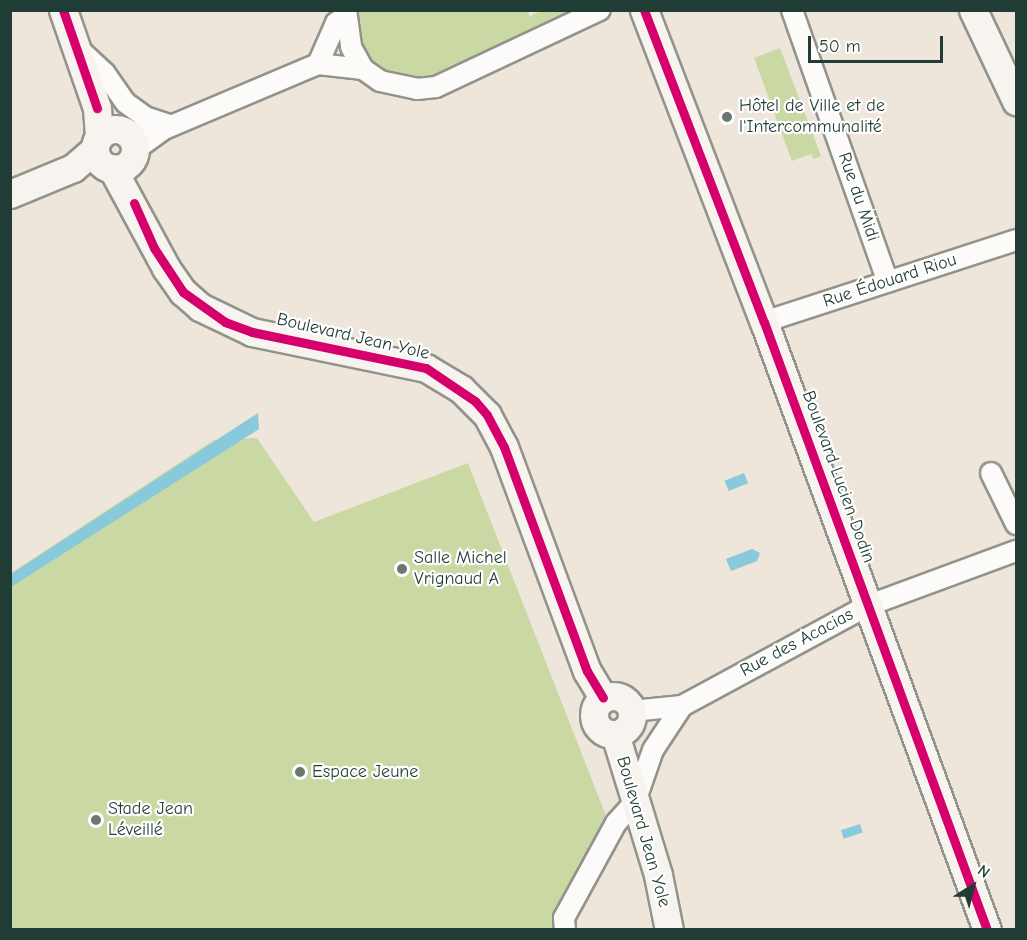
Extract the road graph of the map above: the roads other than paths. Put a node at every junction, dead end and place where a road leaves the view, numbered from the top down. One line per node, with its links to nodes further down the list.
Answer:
1 (63, 10): 7 (main road)
2 (600, 10): 9 (street)
3 (644, 10): 16 (main road, Boulevard Lucien Dodin)
4 (792, 10): 15 (street, Rue du Midi)
5 (973, 10): 10 (main road)
6 (345, 14): 8 (street); 9 (street)
7 (80, 50): 11 (street); 12 (main road)
8 (318, 64): 9 (street); 11 (street)
9 (363, 69)
10 (1017, 101)
11 (168, 128): 12 (street)
12 (115, 149): 13 (main road); 21 (main road, Boulevard Jean Yole)
13 (10, 194)
14 (1017, 240): 15 (street, Rue Édouard Riou)
15 (888, 282): 16 (street, Rue Édouard Riou)
16 (764, 322): 20 (main road, Boulevard Lucien Dodin)
17 (991, 473): 18 (street)
18 (1017, 524)
19 (1017, 551): 20 (street, Rue des Acacias)
20 (867, 606): 22 (street, Rue des Acacias); 28 (main road, Boulevard Lucien Dodin)
21 (603, 698): 23 (main road); 24 (main road)
22 (682, 706): 23 (street, Rue des Acacias); 25 (street, Rue des Acacias)
23 (632, 711): 24 (main road)
24 (615, 734): 25 (main road, Boulevard Jean Yole)
25 (635, 802): 26 (street); 27 (main road, Boulevard Jean Yole)
26 (565, 930)
27 (669, 930)
28 (987, 930)

